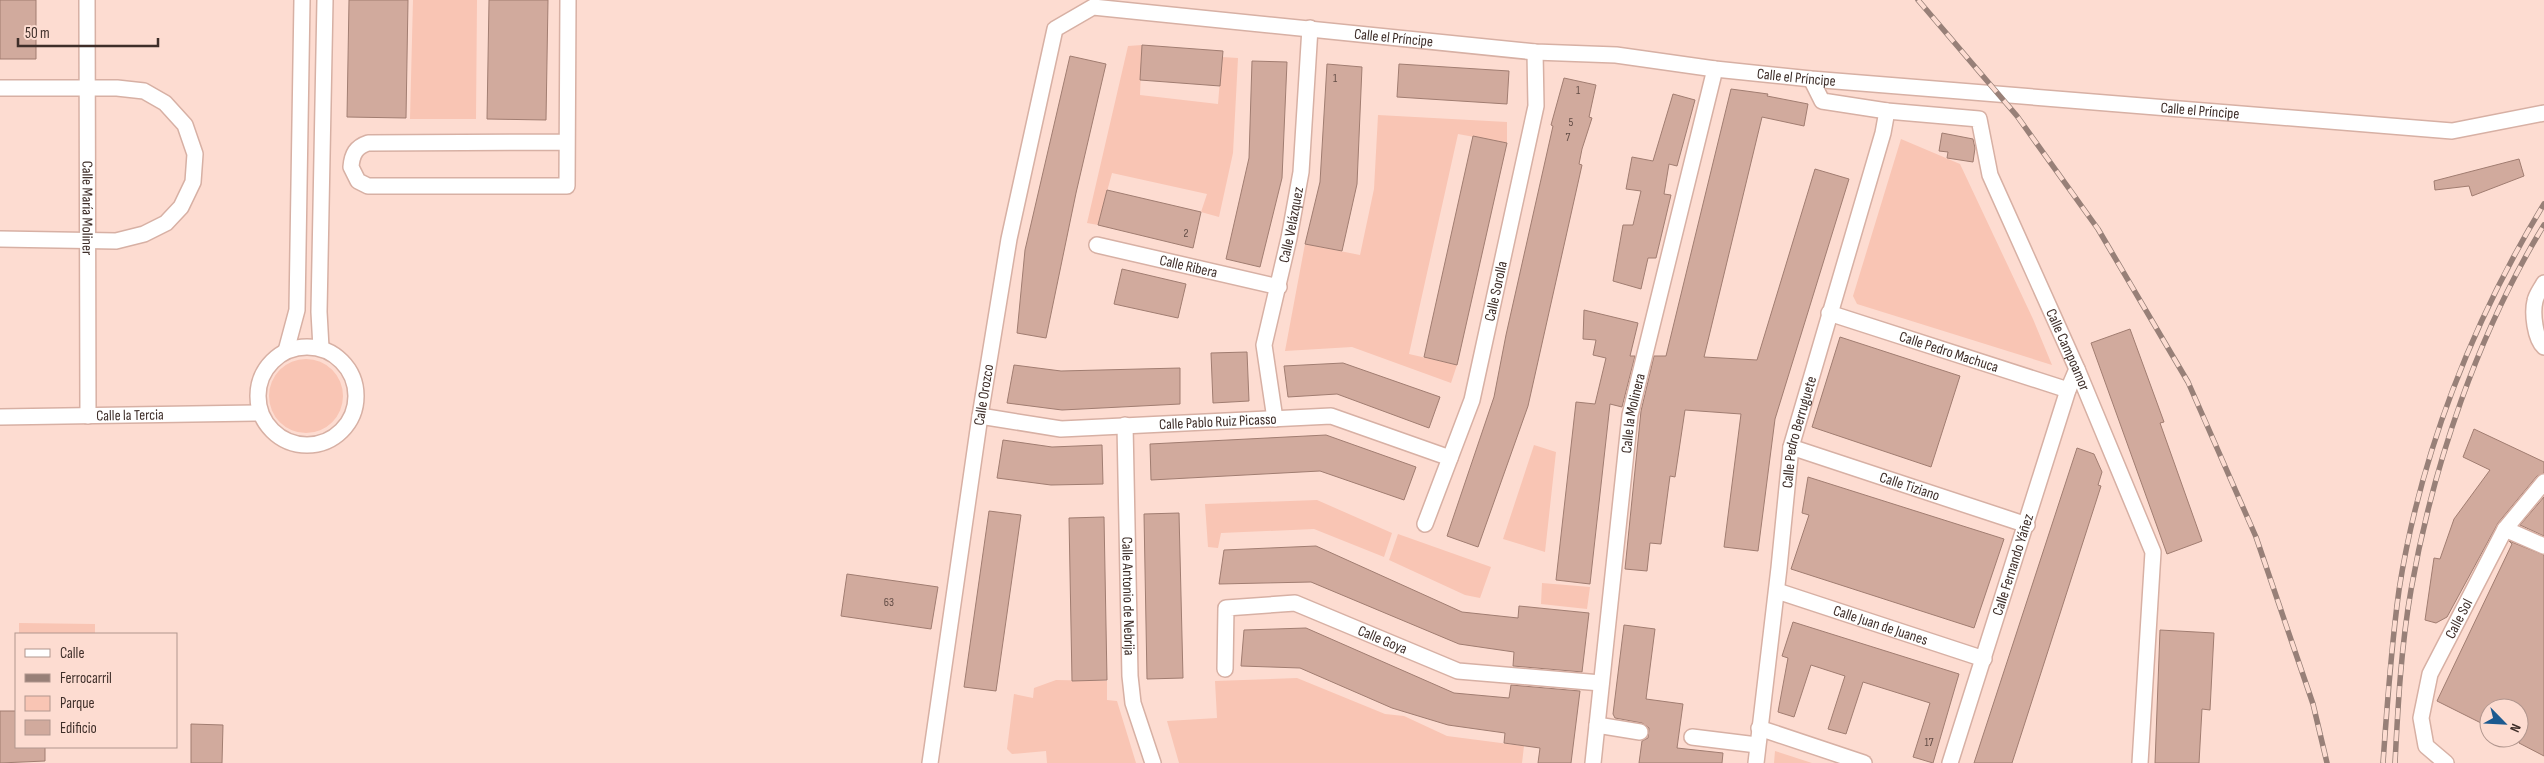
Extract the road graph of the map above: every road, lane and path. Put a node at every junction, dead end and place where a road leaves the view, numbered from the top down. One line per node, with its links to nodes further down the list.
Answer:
1 (87, 0): 11 (street, Calle María Moliner)
2 (302, 0): 23 (street)
3 (325, 0): 22 (street)
4 (568, 0): 14 (street)
5 (1310, 28): 6 (street, Calle el Príncipe); 7 (street, Calle el Príncipe); 19 (street, Calle Velázquez)
6 (1055, 29): 28 (street, Calle Orozco)
7 (1535, 52): 8 (street, Calle el Príncipe); 33 (street, Calle Sorolla)
8 (1715, 69): 9 (street, Calle el Príncipe); 42 (street, Calle la Molinera)
9 (1811, 79): 12 (street, Calle Campoamor); 13 (street, Calle el Príncipe)
10 (0, 88): 11 (street)
11 (87, 88): 16 (street, Calle María Moliner); 16 (street)
12 (1887, 111): 20 (street, Calle Pedro Berruguete); 24 (street, Calle Campoamor)
13 (2544, 113)
14 (567, 142): 14 (street)
15 (0, 239): 16 (street)
16 (88, 240): 27 (street, Calle María Moliner)
17 (1097, 245): 19 (street, Calle Ribera)
18 (2544, 283): 21 (street)
19 (1279, 287): 30 (street, Calle Velázquez)
20 (1829, 313): 25 (street, Calle Pedro Machuca); 32 (street, Calle Pedro Berruguete)
21 (2544, 347)
22 (321, 348): 23 (street); 26 (street)
23 (286, 350): 26 (street)
24 (2078, 369): 25 (street, Calle Fernando Yáñez); 54 (street, Calle Campoamor)
25 (2068, 390): 36 (street, Calle Fernando Yáñez)
26 (260, 413): 27 (street, Calle la Tercia)
27 (88, 416): 29 (street, Calle la Tercia)
28 (980, 416): 31 (street, Calle Pablo Ruiz Picasso); 48 (street, Calle Orozco)
29 (0, 417)
30 (1275, 419): 31 (street, Calle Pablo Ruiz Picasso); 33 (street, Calle Pablo Ruiz Picasso)
31 (1125, 426): 49 (street, Calle Antonio de Nebrija)
32 (1791, 447): 36 (street, Calle Tiziano); 39 (street, Calle Pedro Berruguete)
33 (1450, 458): 35 (street, Calle Sorolla)
34 (2544, 482): 37 (street, Calle Sol)
35 (1425, 524)
36 (2027, 524): 40 (street, Calle Fernando Yáñez)
37 (2505, 529): 38 (street); 55 (street, Calle Sol)
38 (2544, 546)
39 (1777, 591): 40 (street, Calle Juan de Juanes); 44 (street, Calle Pedro Berruguete)
40 (1984, 659): 53 (street, Calle Fernando Yáñez)
41 (1225, 669): 42 (street, Calle Goya)
42 (1601, 683): 43 (street, Calle la Molinera)
43 (1597, 726): 45 (street); 50 (street, Calle la Molinera)
44 (1759, 728): 47 (street, Calle Pedro Berruguete); 52 (street)
45 (1640, 732)
46 (1692, 737): 47 (street)
47 (1757, 745): 51 (street, Calle Pedro Berruguete)
48 (930, 763)
49 (1153, 763)
50 (1593, 763)
51 (1756, 763)
52 (1864, 763)
53 (1950, 763)
54 (2140, 763)
55 (2446, 763)

